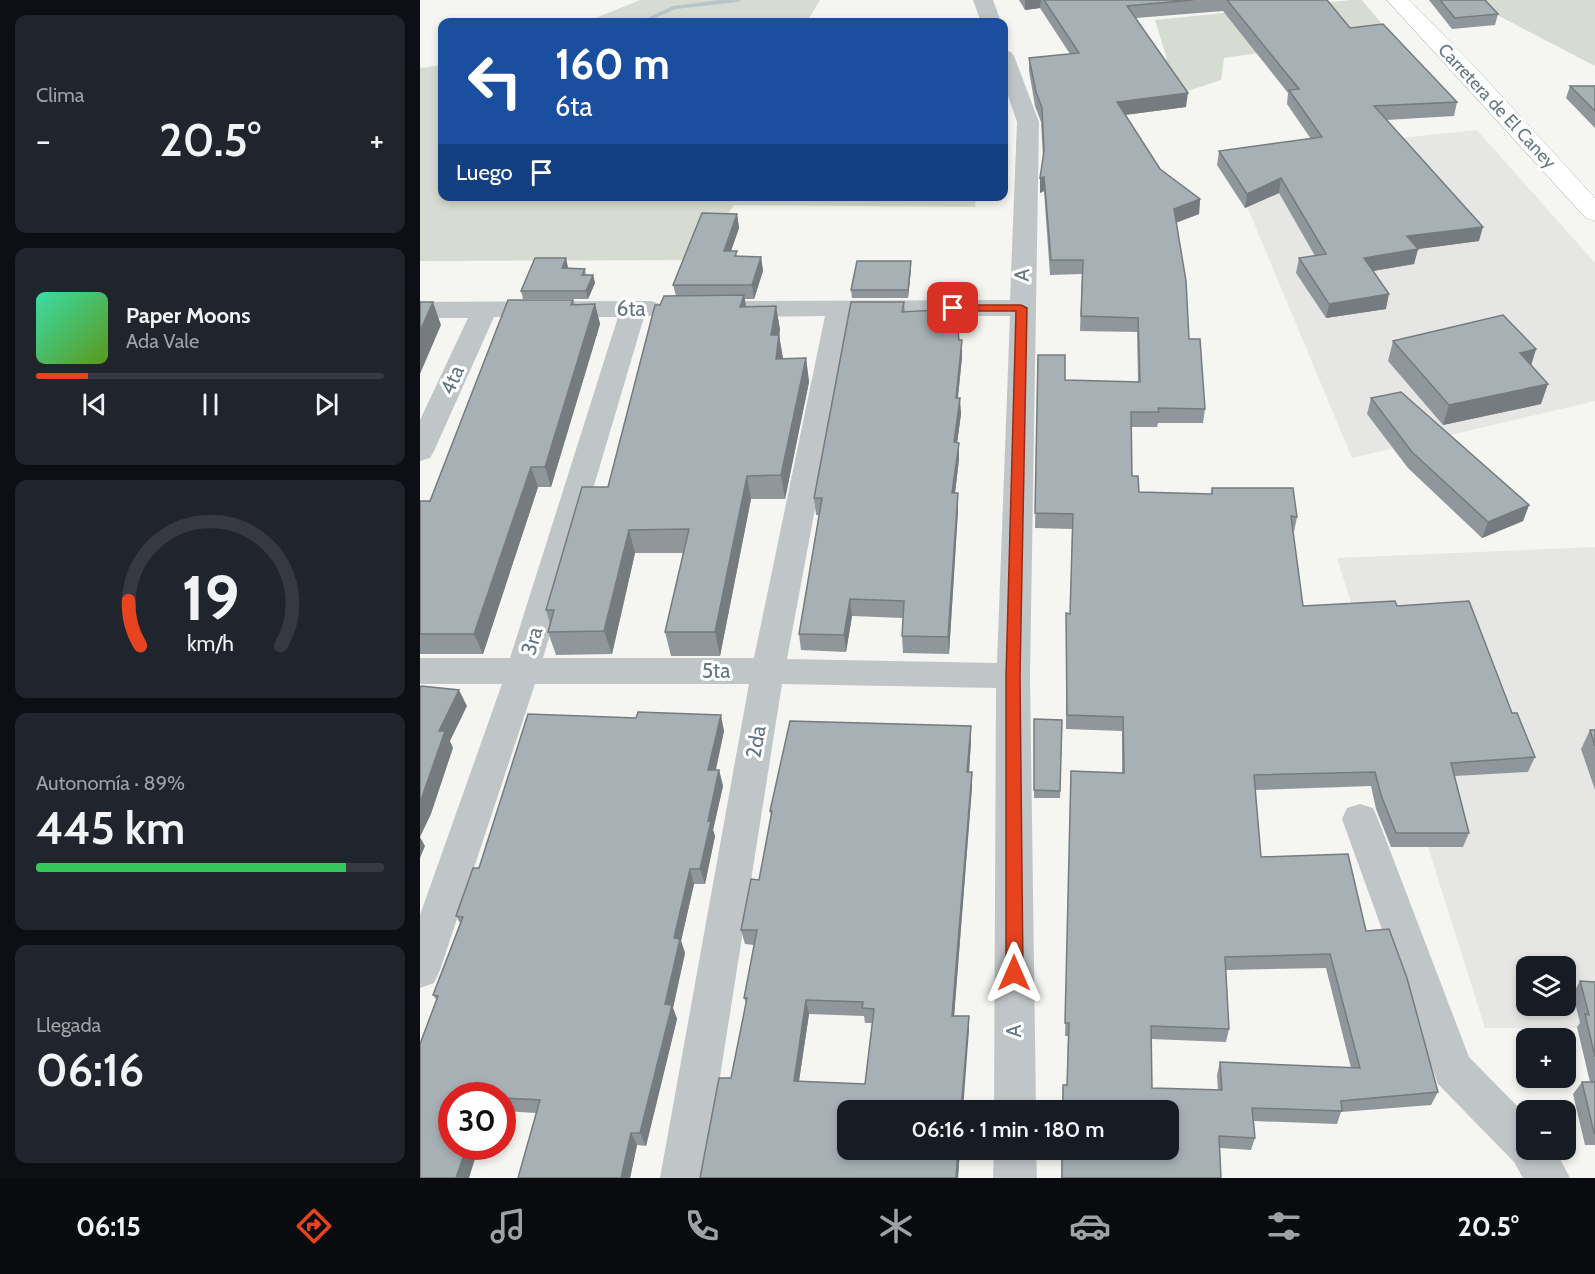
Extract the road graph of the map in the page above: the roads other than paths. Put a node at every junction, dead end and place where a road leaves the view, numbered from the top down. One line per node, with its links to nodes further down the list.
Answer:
1 (983, 0): 3 (street)
2 (1397, 0): 5 (main road, Carretera de El Caney)
3 (990, 18)
4 (1008, 67): 7 (street, A)
5 (1595, 213)
6 (840, 308): 7 (street); 10 (street); 16 (street, 2da)
7 (1021, 308): 17 (street, A)
8 (633, 309): 9 (street, 6ta); 12 (street, 6ta); 15 (street, 3ra)
9 (679, 309)
10 (714, 309)
11 (420, 310): 12 (street, 6ta)
12 (484, 310): 13 (street, 4ta)
13 (420, 451)
14 (420, 671): 15 (street, 5ta)
15 (523, 671): 16 (street, 5ta); 19 (street, 3ra)
16 (768, 671): 17 (street, 5ta); 24 (street, 2da)
17 (1013, 676): 20 (street, A)
18 (1360, 819): 21 (street)
19 (420, 970)
20 (1015, 1100)
21 (1516, 1135)
22 (1015, 1160): 25 (street)
23 (1537, 1160): 26 (street)
24 (682, 1178)
25 (1015, 1178)
26 (1548, 1178)

